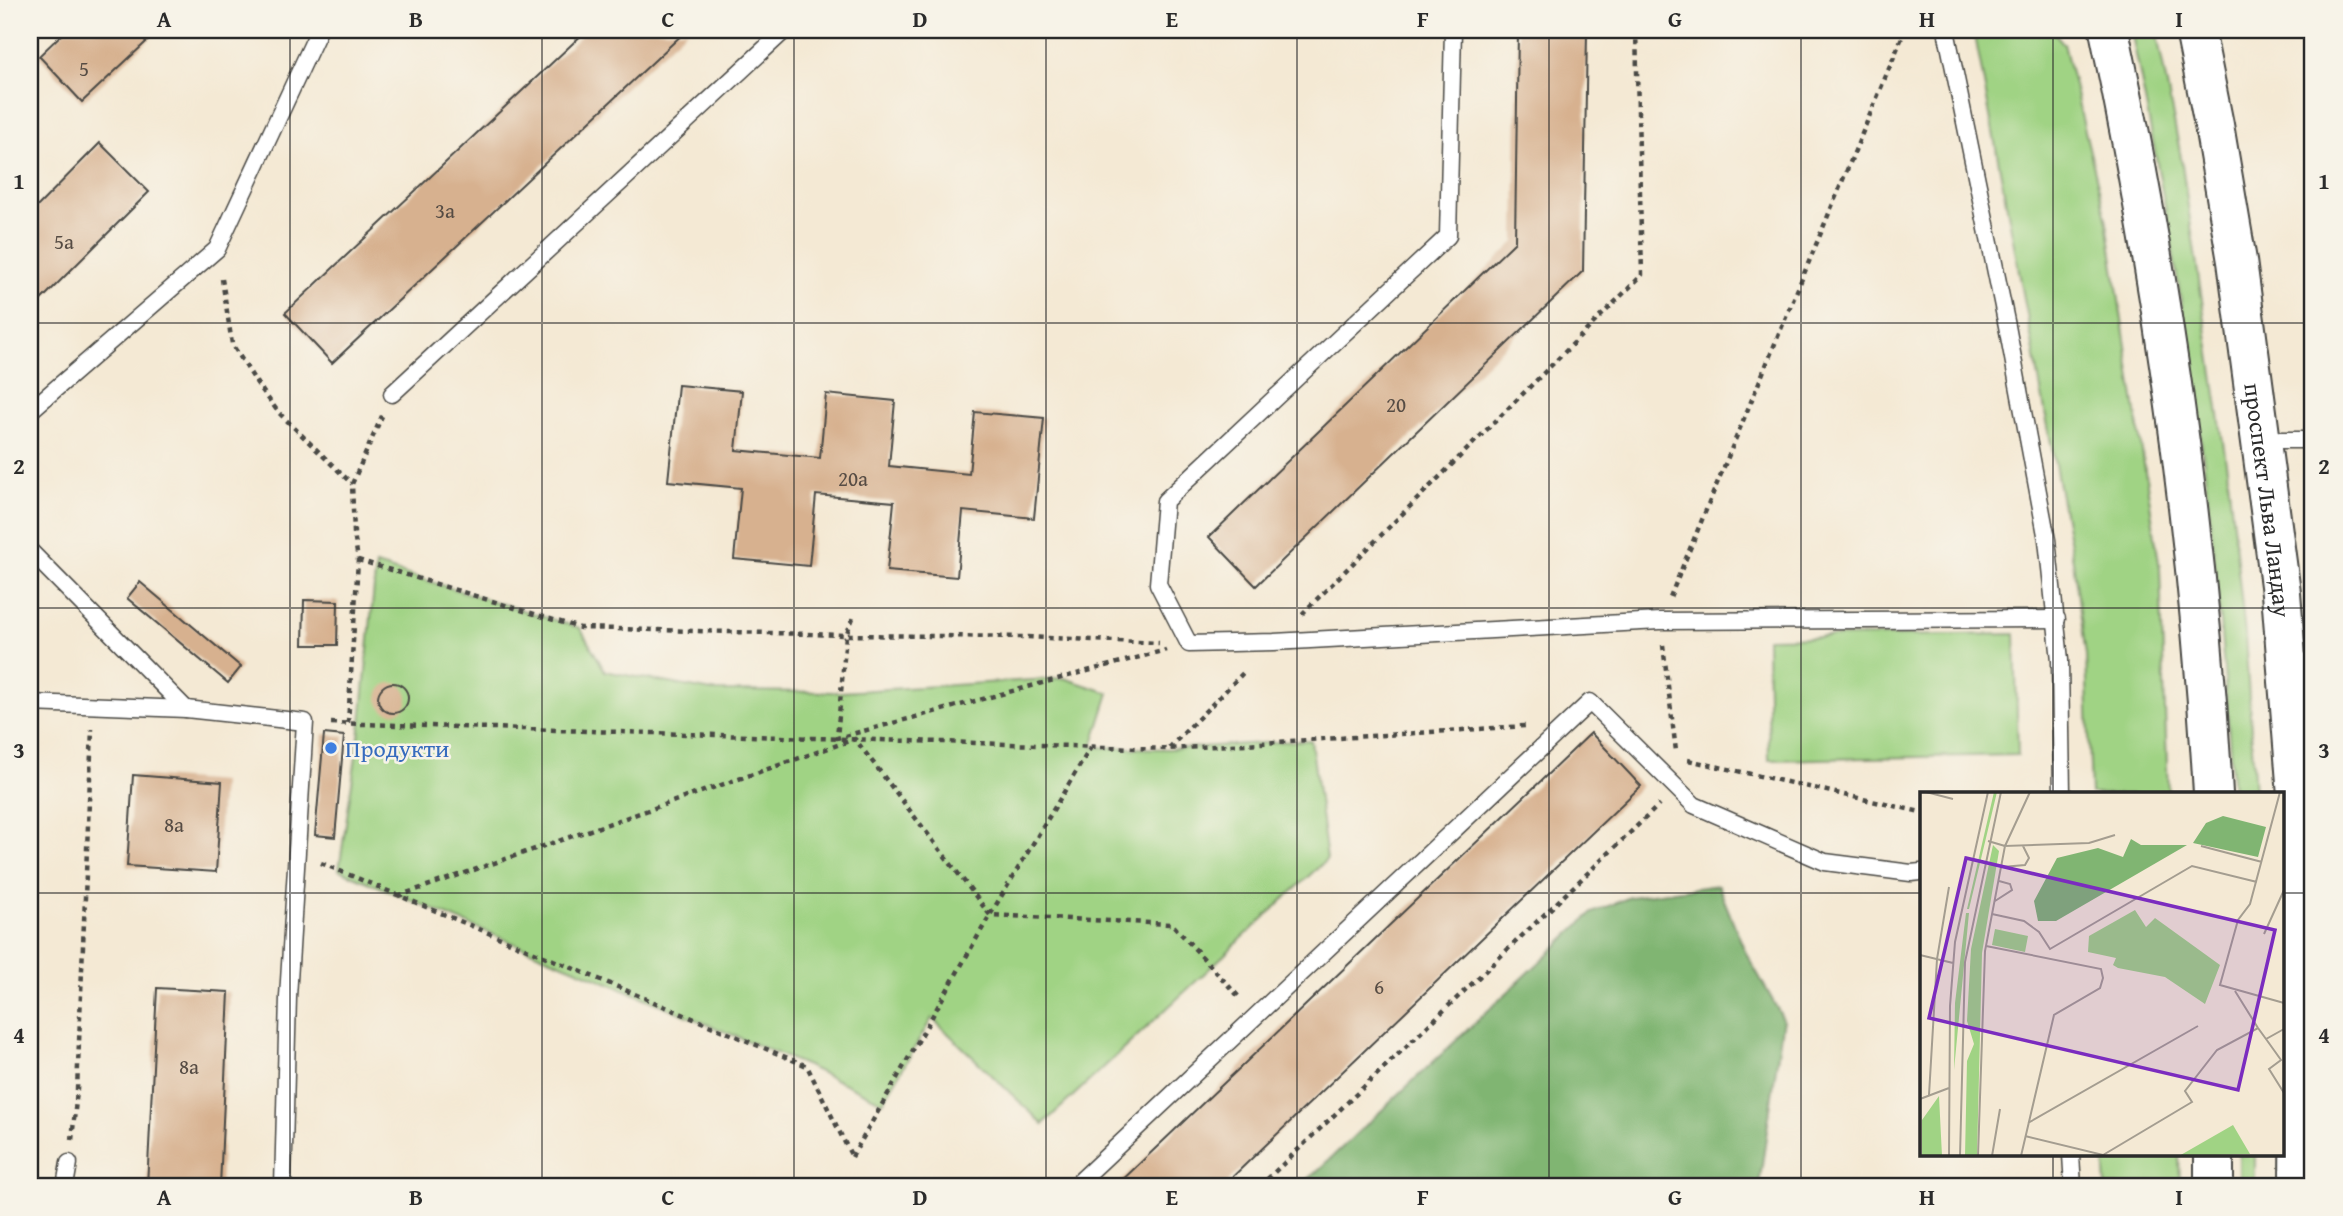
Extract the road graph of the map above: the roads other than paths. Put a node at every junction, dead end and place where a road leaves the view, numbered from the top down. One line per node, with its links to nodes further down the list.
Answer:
1 (319, 30): 8 (lane)
2 (785, 30): 7 (lane)
3 (1452, 30): 12 (lane)
4 (1946, 30): 12 (lane)
5 (2109, 30): 16 (main road)
6 (2195, 30): 9 (main road, проспект Льва Ландау)
7 (392, 394)
8 (30, 411)
9 (2262, 440): 10 (lane); 26 (main road, проспект Льва Ландау)
10 (2313, 440)
11 (30, 551): 14 (lane)
12 (2057, 619): 15 (lane)
13 (30, 703): 14 (lane)
14 (186, 709): 22 (lane)
15 (2062, 792)
16 (2213, 792)
17 (1920, 872): 23 (lane)
18 (2071, 1156): 24 (lane)
19 (2214, 1156): 25 (main road)
20 (69, 1163): 21 (lane)
21 (65, 1186)
22 (283, 1186)
23 (1075, 1186)
24 (2073, 1186)
25 (2214, 1186)
26 (2299, 1186)

